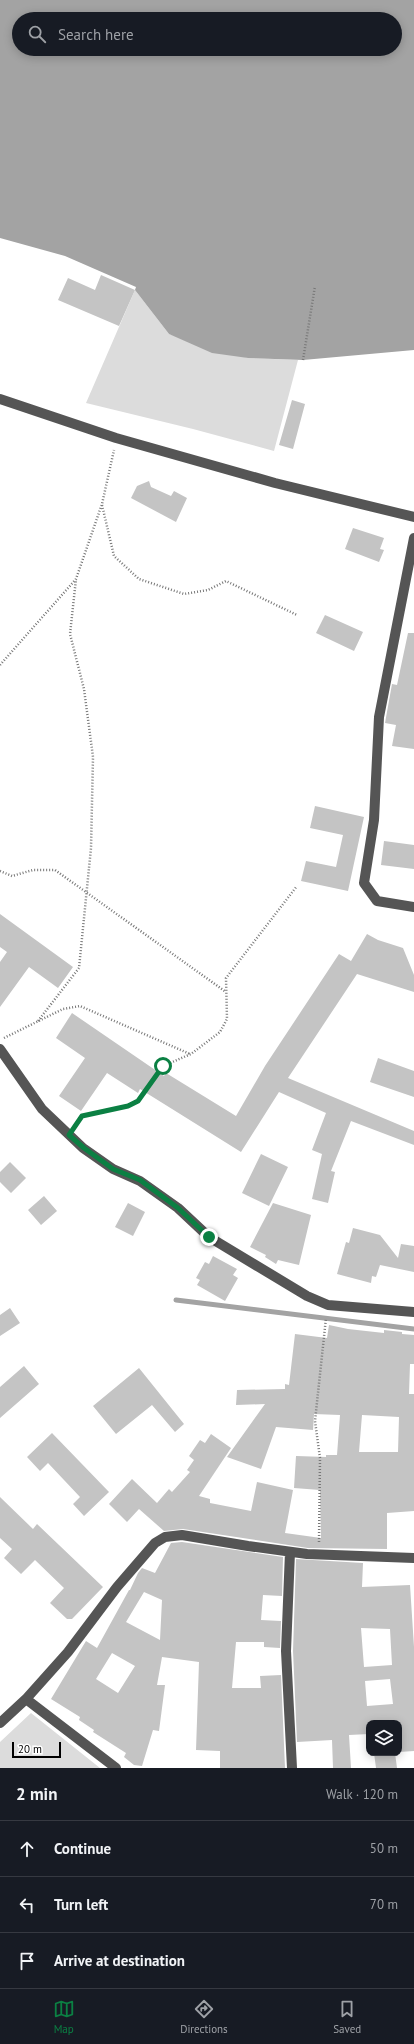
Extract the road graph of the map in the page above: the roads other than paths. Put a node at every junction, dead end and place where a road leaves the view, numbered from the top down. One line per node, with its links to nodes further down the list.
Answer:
1 (0, 399): 2 (street)
2 (414, 517)
3 (414, 538): 4 (street)
4 (414, 907)
5 (0, 1049): 6 (street)
6 (414, 1312)
7 (290, 1552): 8 (street); 9 (street); 12 (street)
8 (414, 1558)
9 (26, 1699): 10 (street); 11 (street)
10 (0, 1723)
11 (116, 1768)
12 (292, 1768)

